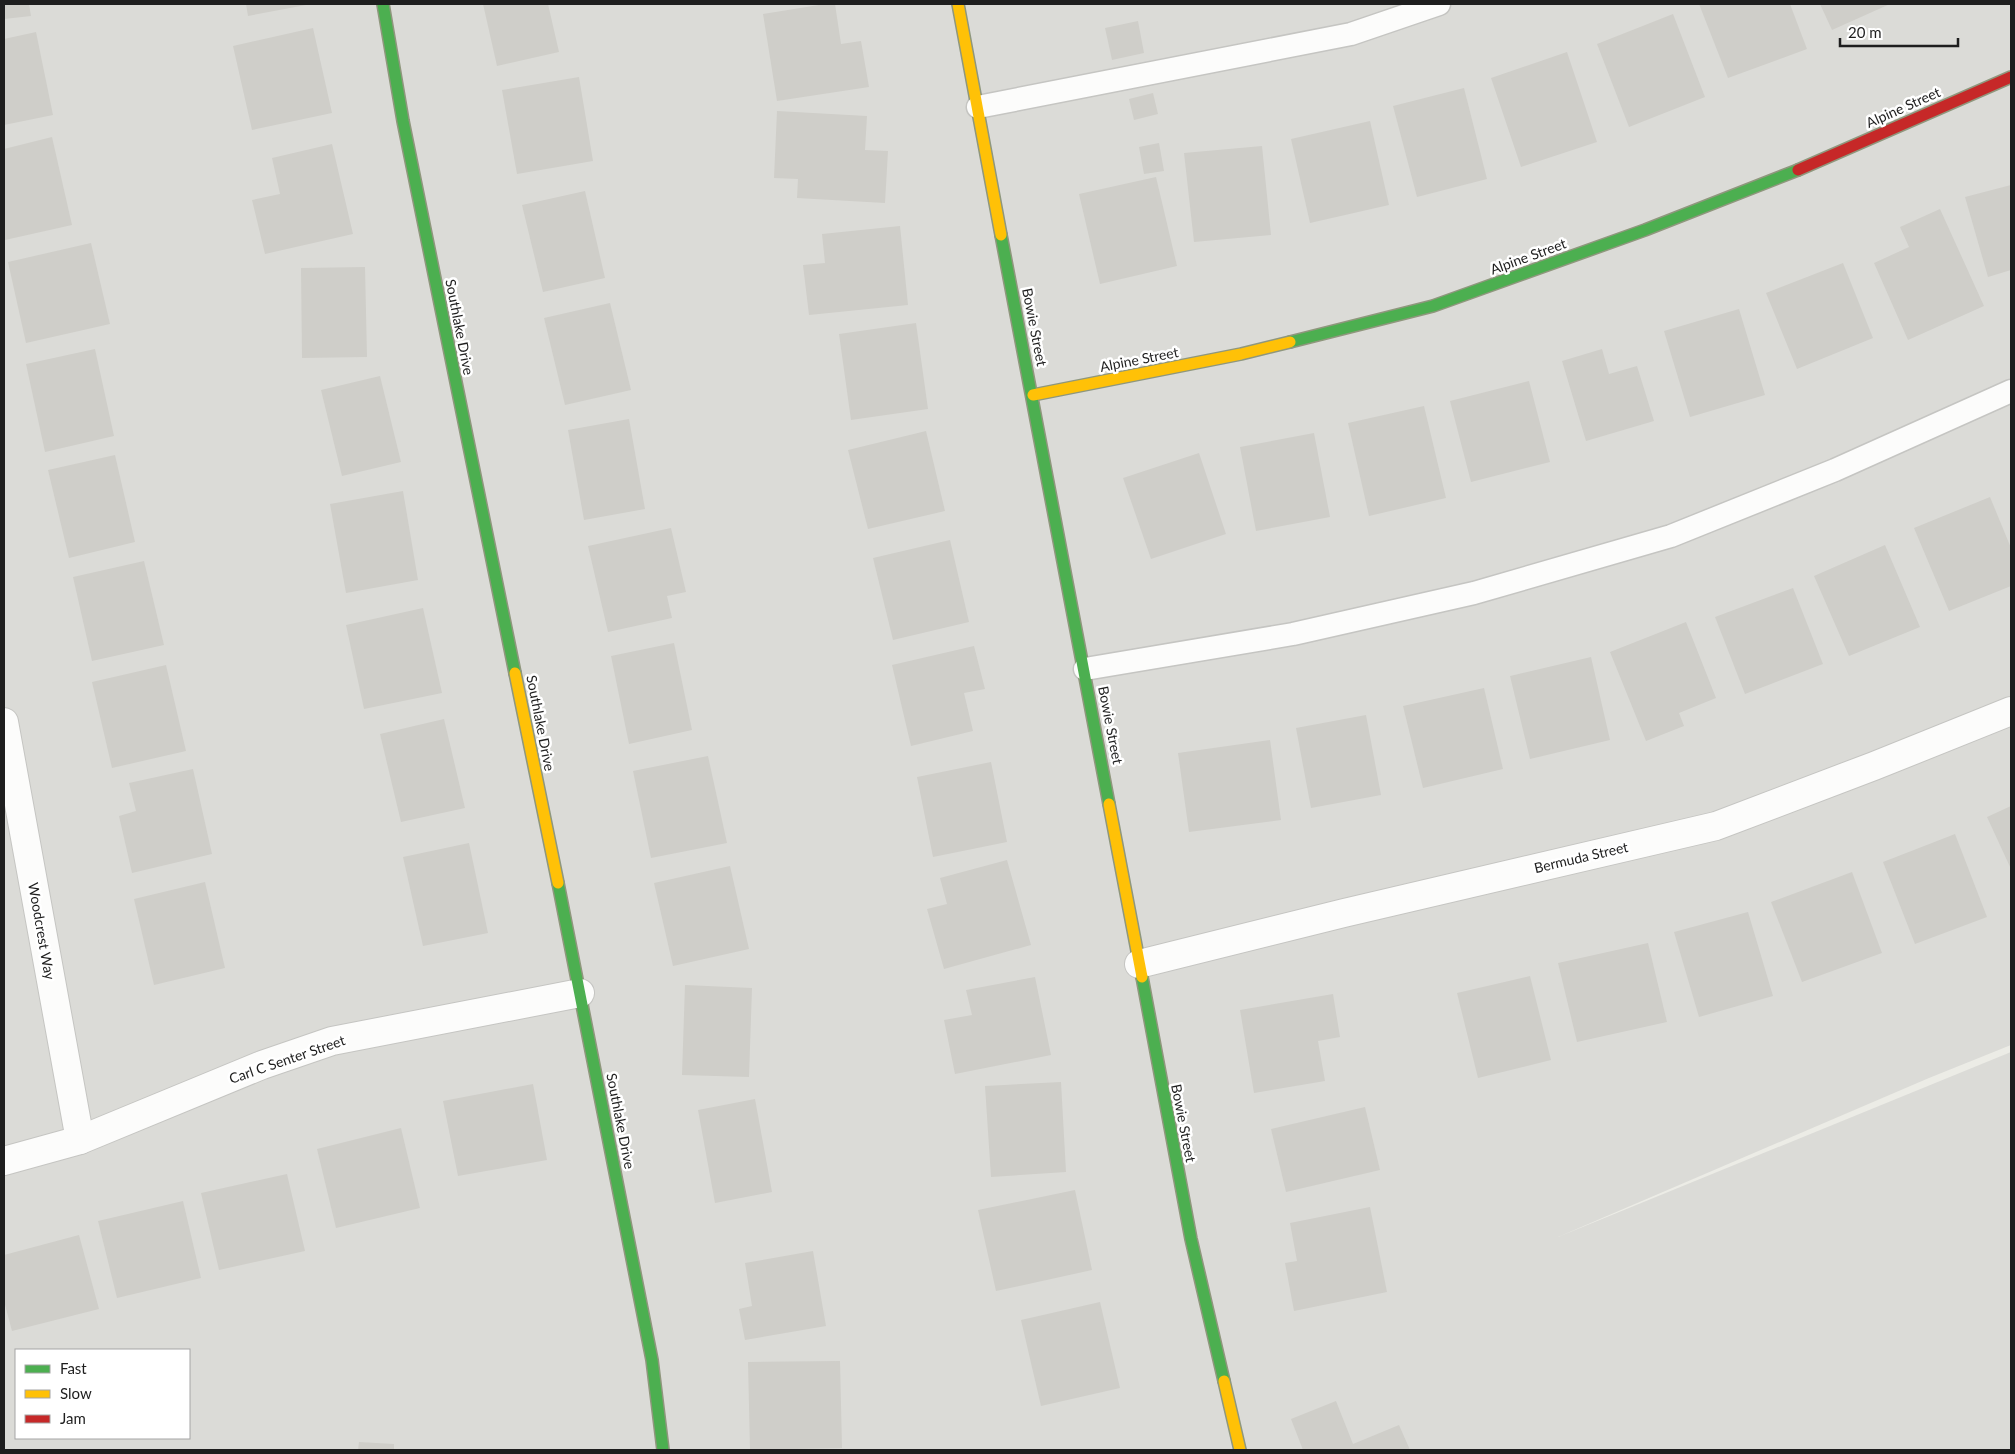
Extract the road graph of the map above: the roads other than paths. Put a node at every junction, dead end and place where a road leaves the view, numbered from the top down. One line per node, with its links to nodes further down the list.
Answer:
1 (383, 4): 12 (street, Southlake Drive)
2 (958, 4): 5 (street, Bowie Street)
3 (1439, 4): 5 (lane)
4 (2011, 76): 7 (street, Alpine Street)
5 (978, 107): 7 (street, Bowie Street)
6 (2011, 391): 8 (lane)
7 (1033, 395): 8 (street, Bowie Street)
8 (1085, 669): 11 (street, Bowie Street)
9 (2011, 711): 11 (street, Bermuda Street)
10 (4, 722): 13 (street, Woodcrest Way)
11 (1139, 964): 16 (street, Bowie Street)
12 (580, 993): 13 (street, Carl C Senter Street); 15 (street, Southlake Drive)
13 (80, 1140): 14 (street, Carl C Senter Street)
14 (4, 1161)
15 (663, 1450)
16 (1240, 1450)

